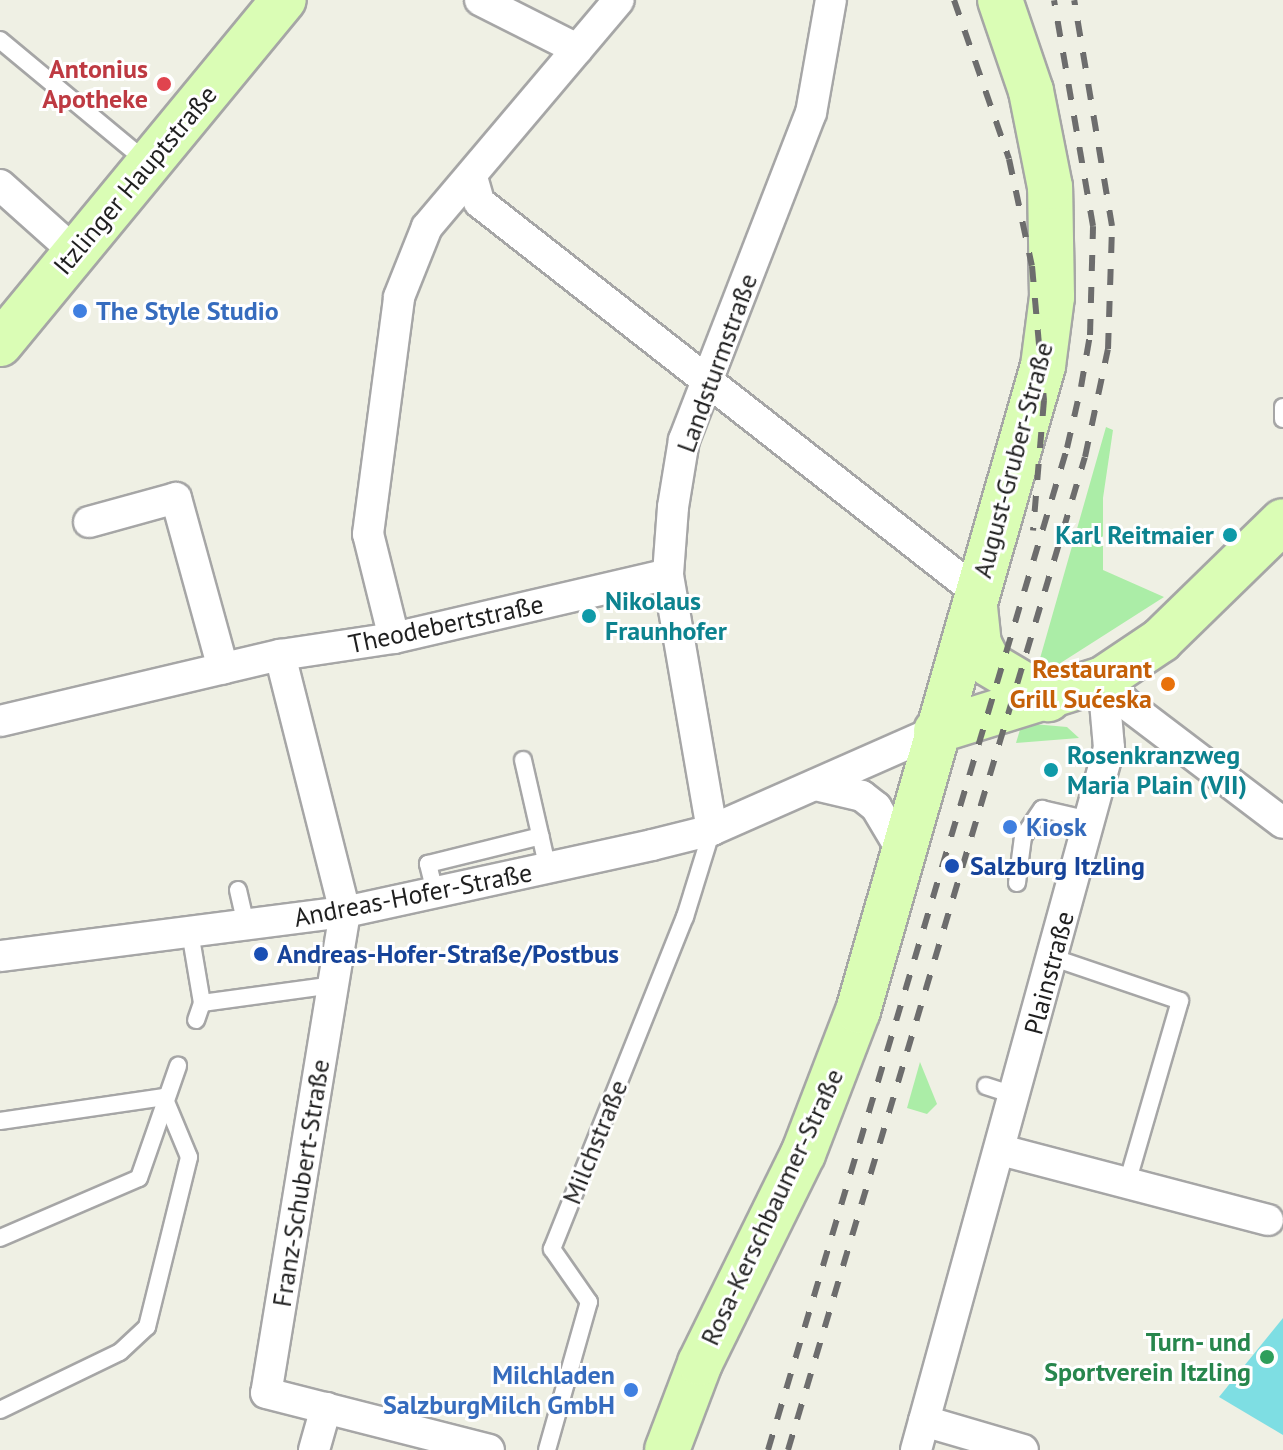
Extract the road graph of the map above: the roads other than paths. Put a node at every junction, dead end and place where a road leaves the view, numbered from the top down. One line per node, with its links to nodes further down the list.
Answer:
1 (480, 0): 7 (street)
2 (619, 0): 7 (street)
3 (831, 0): 13 (street, Landsturmstraße)
4 (1000, 0): 19 (main road, August-Gruber-Straße)
5 (269, 5): 8 (main road, Itzlinger Hauptstraße)
6 (0, 40): 8 (lane)
7 (577, 49): 9 (street)
8 (149, 164): 11 (main road, Itzlinger Hauptstraße)
9 (472, 177): 13 (street); 20 (street)
10 (0, 185): 11 (street)
11 (75, 252): 12 (main road, Itzlinger Hauptstraße)
12 (3, 334)
13 (706, 381): 18 (street, Landsturmstraße); 19 (street)
14 (1283, 407): 15 (lane)
15 (1283, 419)
16 (1283, 521): 23 (main road)
17 (89, 522): 22 (street)
18 (668, 574): 20 (street, Theodebertstraße); 31 (street, Landsturmstraße)
19 (976, 596): 24 (main road); 26 (main road, August-Gruber-Straße)
20 (394, 638): 21 (street, Theodebertstraße)
21 (280, 655): 22 (street, Theodebertstraße); 38 (street)
22 (223, 669): 25 (street, Theodebertstraße)
23 (1103, 679): 24 (main road, Andreas-Hofer-Straße); 29 (street, Plainstraße); 30 (street)
24 (1048, 699): 26 (main road, Andreas-Hofer-Straße)
25 (0, 721)
26 (936, 731): 28 (street, Andreas-Hofer-Straße); 33 (main road, Rosa-Kerschbaumer-Straße)
27 (523, 760): 32 (lane)
28 (815, 785): 31 (street, Andreas-Hofer-Straße); 33 (street)
29 (1090, 820): 35 (lane); 42 (street, Plainstraße)
30 (1283, 823)
31 (712, 830): 34 (street, Andreas-Hofer-Straße); 60 (lane, Milchstraße)
32 (541, 836): 34 (lane); 37 (lane)
33 (904, 854): 61 (main road, Rosa-Kerschbaumer-Straße)
34 (548, 869): 37 (street, Andreas-Hofer-Straße)
35 (1017, 883)
36 (238, 890): 39 (lane)
37 (435, 892): 38 (street, Andreas-Hofer-Straße)
38 (345, 912): 39 (street, Andreas-Hofer-Straße); 43 (street, Franz-Schubert-Straße)
39 (246, 925): 40 (street, Andreas-Hofer-Straße)
40 (190, 932): 41 (street, Andreas-Hofer-Straße); 44 (lane)
41 (0, 956)
42 (1054, 958): 48 (street, Plainstraße); 52 (lane)
43 (333, 985): 44 (lane); 55 (street, Franz-Schubert-Straße)
44 (202, 1003): 45 (lane)
45 (196, 1020)
46 (178, 1066): 49 (lane)
47 (986, 1086): 48 (lane)
48 (1016, 1096): 51 (street, Plainstraße)
49 (164, 1097): 50 (lane); 54 (lane); 56 (lane)
50 (0, 1121)
51 (1001, 1150): 52 (street); 57 (street, Plainstraße)
52 (1127, 1183): 53 (street)
53 (1268, 1220)
54 (0, 1238)
55 (326, 1408): 58 (street); 59 (street, Franz-Schubert-Straße)
56 (0, 1410)
57 (920, 1436): 62 (street)
58 (314, 1450)
59 (489, 1450)
60 (547, 1450)
61 (667, 1450)
62 (1023, 1450)

